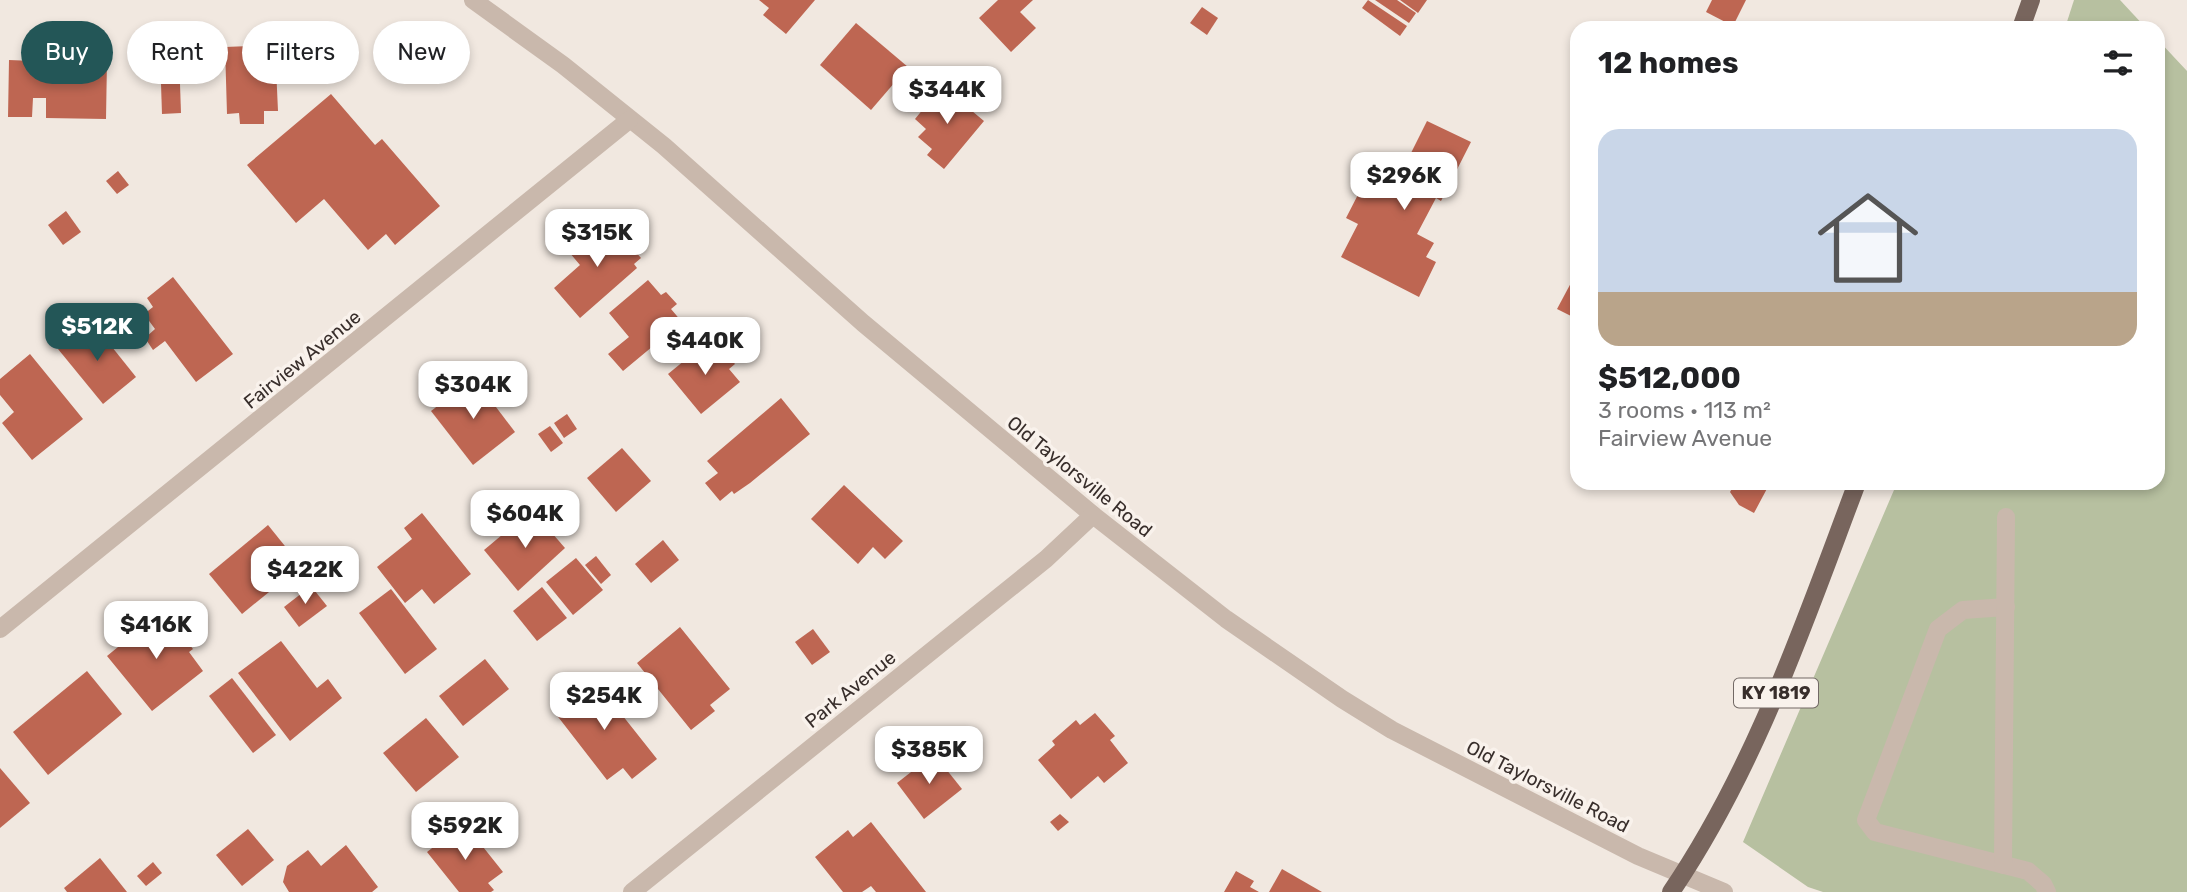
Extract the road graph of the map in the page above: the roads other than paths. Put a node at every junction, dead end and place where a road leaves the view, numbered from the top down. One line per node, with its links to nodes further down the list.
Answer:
1 (472, 0): 4 (street, Old Taylorsville Road)
2 (2031, 0): 3 (main road)
3 (2024, 21)
4 (629, 120): 6 (street, Old Taylorsville Road); 9 (street, Fairview Avenue)
5 (1854, 490): 11 (main road, KY 1819)
6 (1093, 515): 11 (street, Old Taylorsville Road); 12 (street, Park Avenue)
7 (2006, 517): 8 (street)
8 (2006, 607): 10 (street); 10 (street)
9 (0, 629)
10 (2003, 865): 15 (street)
11 (1684, 874): 13 (main road, KY 1819); 14 (street, Old Taylorsville Road)
12 (632, 892)
13 (1671, 892)
14 (1724, 892)
15 (2047, 892)

